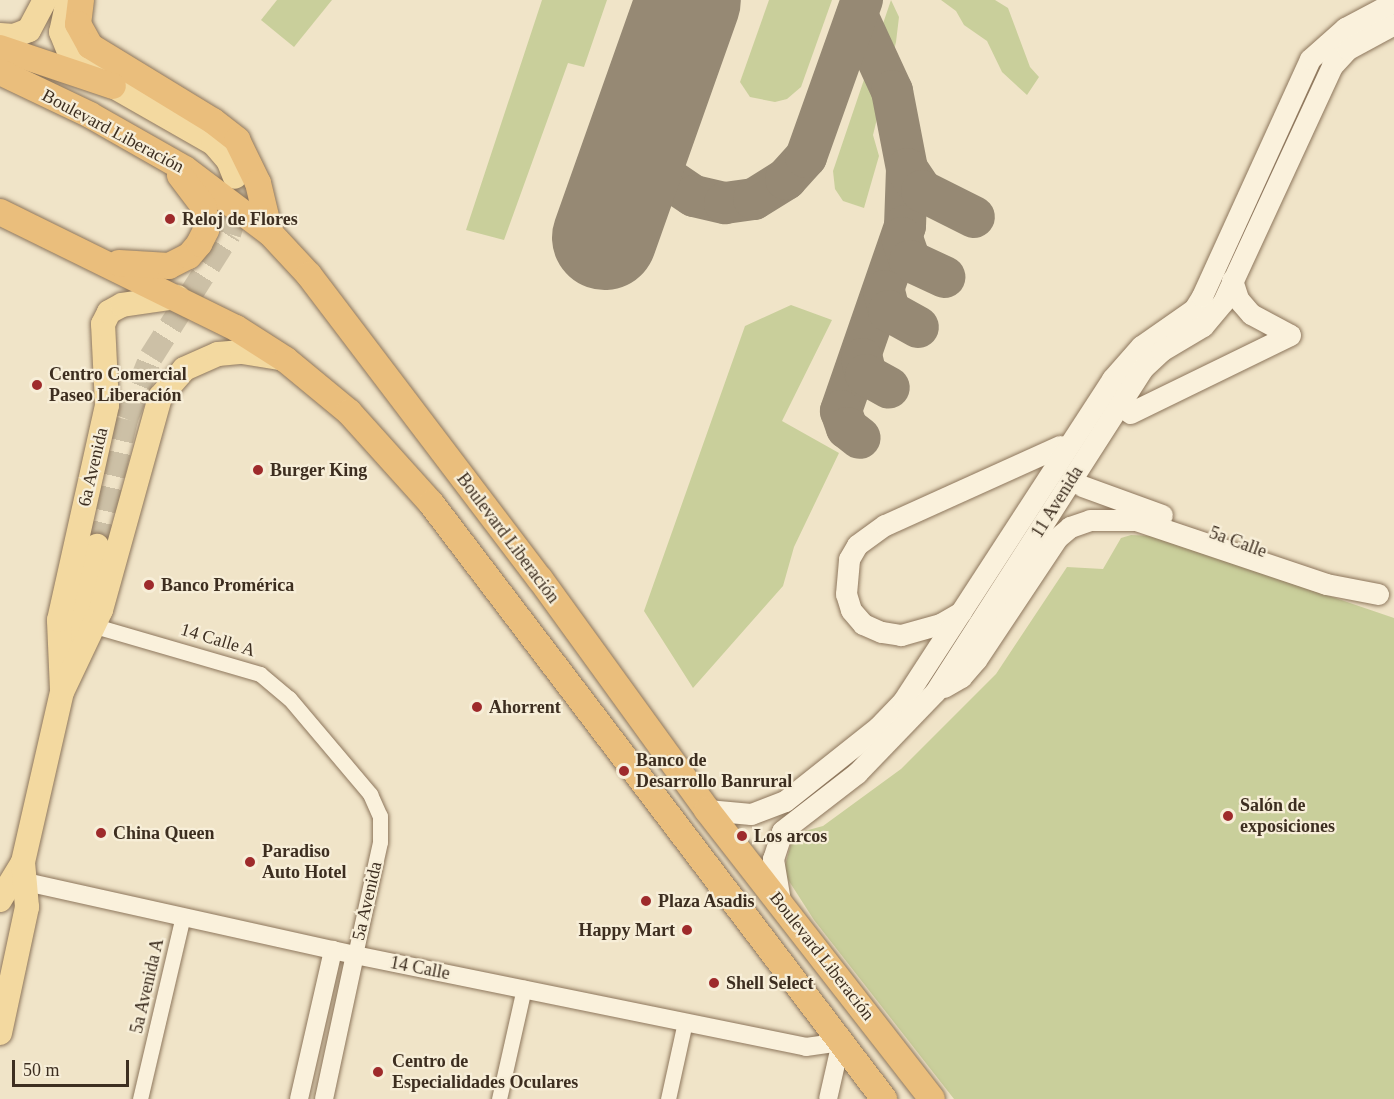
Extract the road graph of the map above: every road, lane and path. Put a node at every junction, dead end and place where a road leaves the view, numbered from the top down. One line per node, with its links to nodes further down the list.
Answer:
1 (45, 0): 6 (main road)
2 (68, 0): 9 (main road)
3 (81, 0): 13 (highway)
4 (1394, 2): 25 (main road, 11 Avenida)
5 (1394, 24): 15 (main road, 11 Avenida)
6 (0, 35)
7 (0, 48): 9 (highway)
8 (0, 72): 10 (highway, Boulevard Liberación)
9 (113, 86): 11 (main road)
10 (136, 139): 13 (highway, Boulevard Liberación); 14 (highway)
11 (235, 177)
12 (0, 215): 14 (highway, Boulevard Liberación)
13 (270, 233): 30 (highway, Boulevard Liberación)
14 (95, 260): 16 (highway, Boulevard Liberación)
15 (1232, 280): 18 (main road); 28 (main road, 11 Avenida)
16 (177, 297): 17 (highway, Boulevard Liberación); 27 (main road, 6a Avenida)
17 (286, 360): 26 (main road, 6a Avenida); 40 (highway, Boulevard Liberación)
18 (1130, 412)
19 (1060, 446): 21 (main road)
20 (1037, 479): 21 (main road)
21 (979, 484): 25 (main road)
22 (1082, 486): 24 (main road, 5a Calle)
23 (97, 546): 27 (main road)
24 (1386, 596): 28 (main road)
25 (966, 608): 30 (main road, 11 Avenida)
26 (95, 626): 27 (main road, 6a Avenida); 29 (street, 14 Calle A)
27 (62, 692): 31 (main road, 6a Avenida)
28 (935, 692): 33 (main road, 11 Avenida)
29 (312, 723): 36 (street, 5a Avenida)
30 (707, 810): 33 (highway, Boulevard Liberación)
31 (15, 869): 32 (main road, 6a Avenida); 34 (street, 14 Calle); 39 (main road, 6a Avenida)
32 (0, 900)
33 (780, 901): 48 (highway, Boulevard Liberación)
34 (183, 916): 35 (street, 14 Calle); 41 (street, 5a Avenida A)
35 (333, 950): 36 (street, 14 Calle); 42 (street, 5a Avenida)
36 (355, 955): 37 (street, 14 Calle); 43 (street, 5a Avenida)
37 (524, 988): 38 (street, 14 Calle); 44 (street)
38 (685, 1022): 40 (street, 14 Calle); 45 (street)
39 (0, 1033)
40 (841, 1042): 46 (street); 47 (highway, Boulevard Liberación)
41 (140, 1099)
42 (299, 1099)
43 (324, 1099)
44 (499, 1099)
45 (668, 1099)
46 (828, 1099)
47 (884, 1099)
48 (932, 1099)

